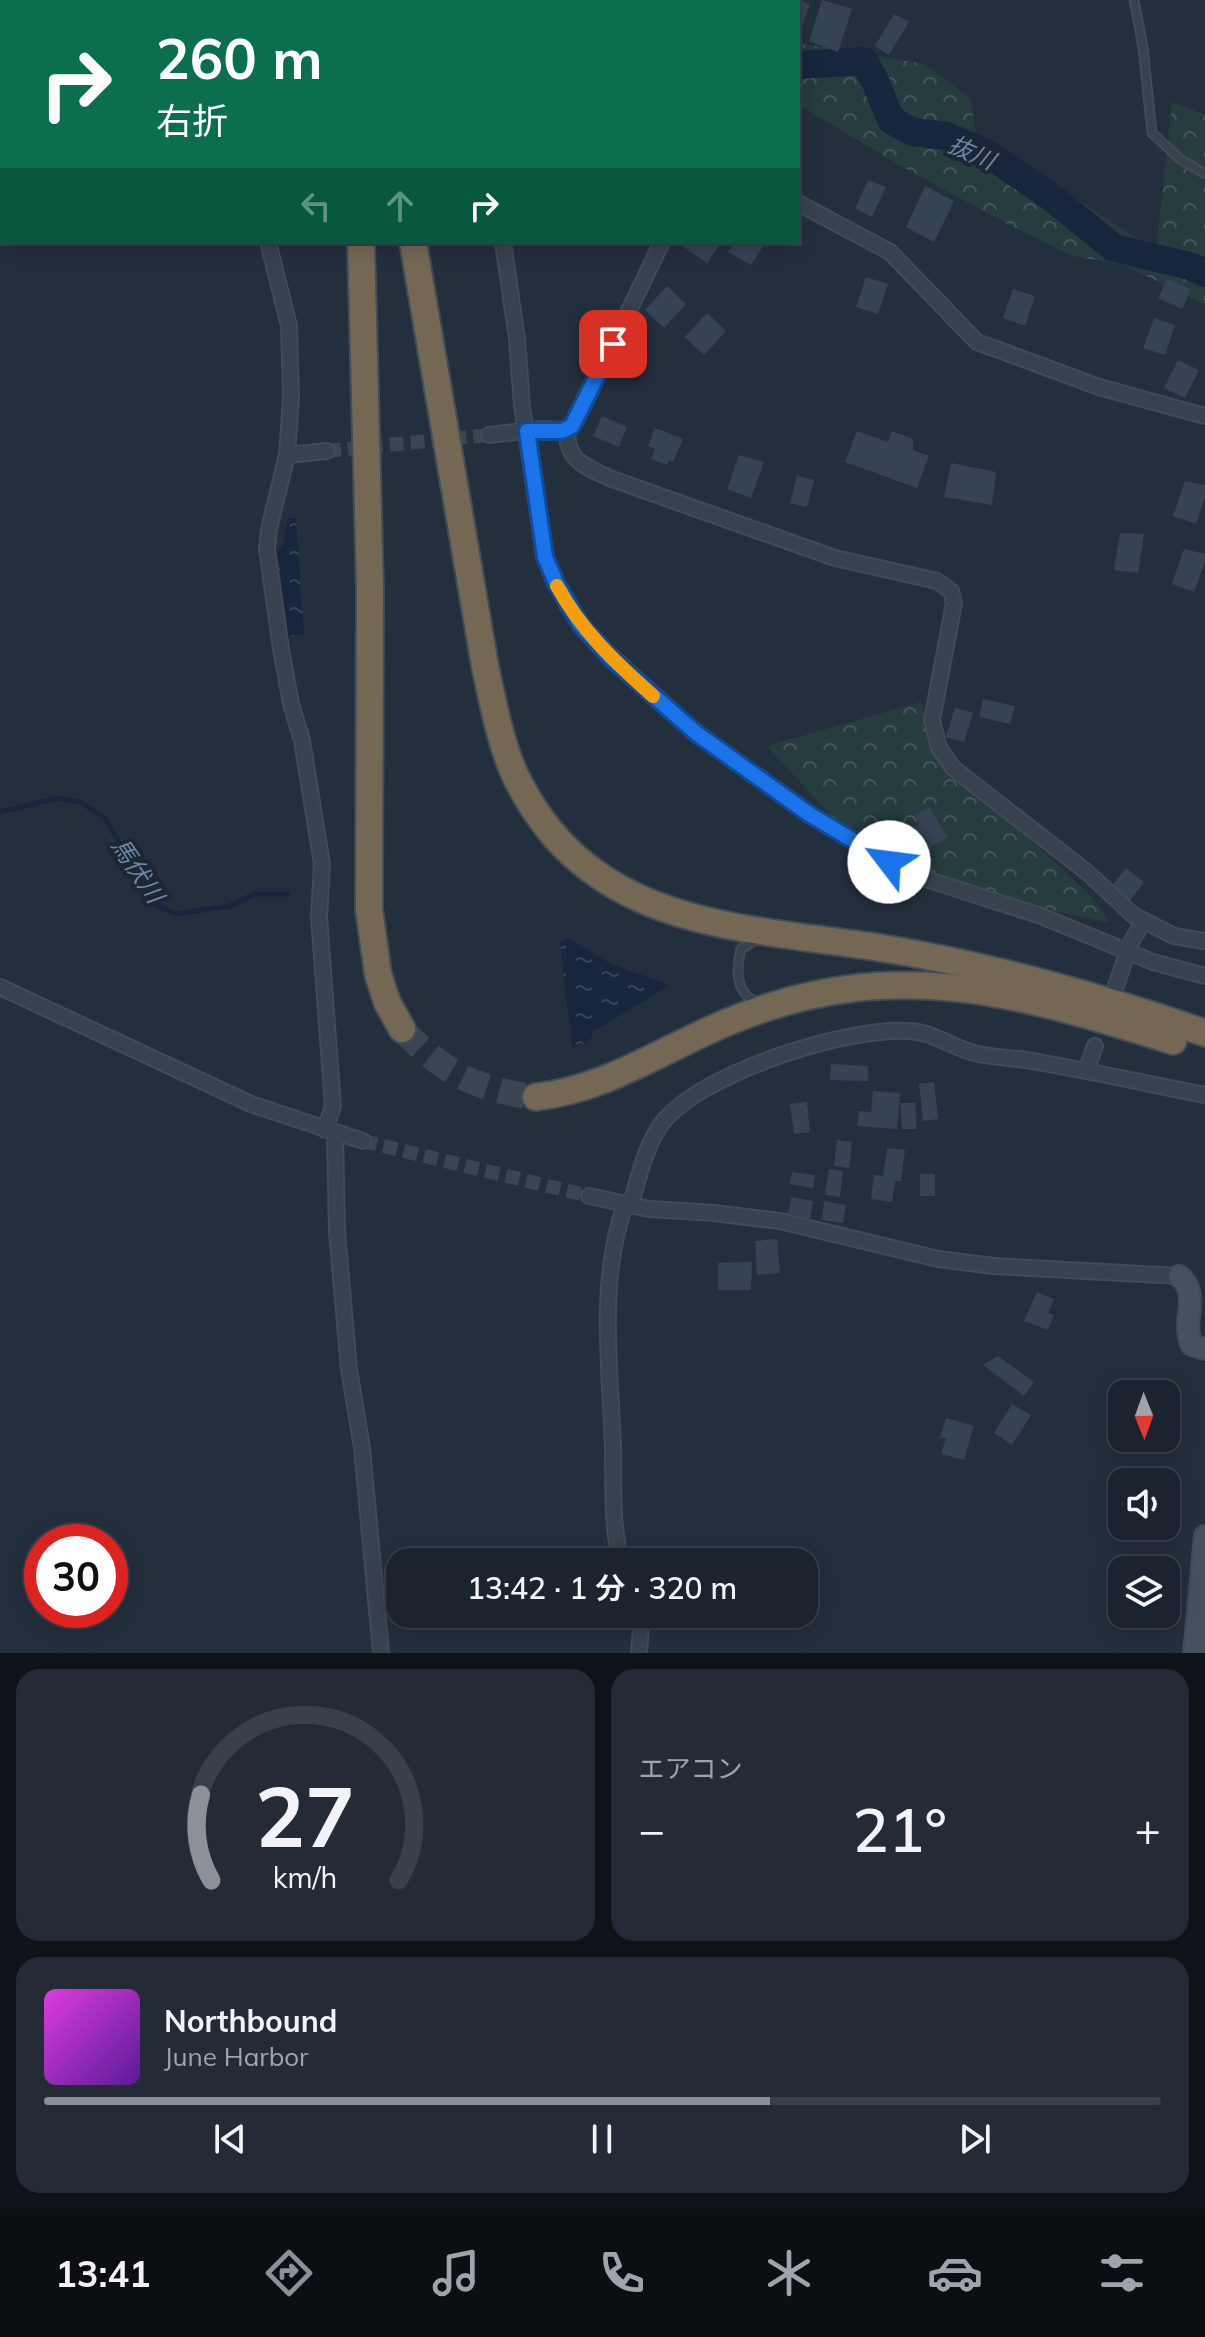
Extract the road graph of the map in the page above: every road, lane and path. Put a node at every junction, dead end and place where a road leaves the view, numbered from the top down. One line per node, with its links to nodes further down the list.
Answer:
1 (1134, 0): 2 (lane)
2 (1205, 174)
3 (800, 204): 9 (street)
4 (268, 244): 14 (street)
5 (361, 244): 23 (highway)
6 (413, 244): 16 (highway)
7 (503, 244): 11 (street)
8 (661, 244): 10 (street)
9 (1205, 416)
10 (567, 430): 11 (street); 15 (street)
11 (527, 431): 12 (street); 18 (street)
12 (489, 435)
13 (327, 451): 14 (street)
14 (287, 455): 29 (street)
15 (1144, 921): 17 (street); 18 (street)
16 (772, 933): 22 (lane); 24 (highway)
17 (1205, 941)
18 (1128, 951): 19 (street); 20 (street)
19 (1205, 976)
20 (1116, 986)
21 (0, 987): 29 (street)
22 (773, 1006): 24 (highway); 28 (highway)
23 (402, 1029)
24 (1201, 1041)
25 (1095, 1046): 26 (street)
26 (1086, 1071): 27 (street); 32 (street)
27 (1205, 1095)
28 (536, 1097)
29 (330, 1132): 30 (street); 38 (street)
30 (363, 1141)
31 (589, 1196): 32 (street)
32 (628, 1205): 33 (street); 36 (street)
33 (1179, 1276): 34 (street)
34 (1205, 1349)
35 (1205, 1536): 40 (street)
36 (619, 1548)
37 (641, 1628): 39 (street)
38 (381, 1653)
39 (639, 1653)
40 (1194, 1653)

